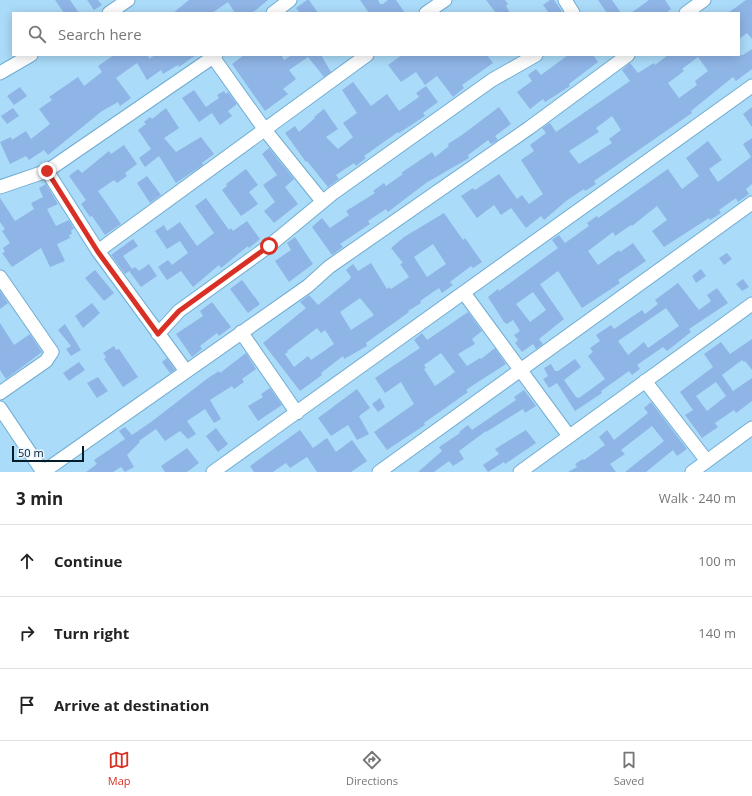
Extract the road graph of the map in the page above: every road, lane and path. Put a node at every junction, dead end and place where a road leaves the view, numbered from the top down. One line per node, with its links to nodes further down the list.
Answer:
1 (128, 0): 6 (street)
2 (290, 0): 7 (street)
3 (445, 0): 8 (street)
4 (565, 0): 9 (street)
5 (704, 0): 10 (street)
6 (110, 12)
7 (274, 12)
8 (427, 12)
9 (572, 12)
10 (687, 12)
11 (29, 56): 16 (street)
12 (215, 56): 18 (street); 19 (street)
13 (366, 56): 18 (street)
14 (534, 56): 21 (street)
15 (627, 56): 27 (street)
16 (0, 73)
17 (752, 86): 25 (street)
18 (265, 130): 21 (street); 23 (street)
19 (47, 171): 20 (street); 23 (street)
20 (0, 187)
21 (322, 201): 28 (street)
22 (752, 203): 29 (street)
23 (98, 252): 28 (street)
24 (0, 276): 32 (street)
25 (464, 293): 29 (street); 34 (street)
26 (752, 304): 31 (street)
27 (241, 332): 30 (street); 34 (street)
28 (158, 334): 30 (street)
29 (521, 369): 36 (street); 39 (street)
30 (186, 371): 33 (street)
31 (645, 381): 36 (street); 37 (street)
32 (0, 393)
33 (0, 408)
34 (297, 413): 38 (street)
35 (752, 428): 37 (street)
36 (569, 436): 40 (street)
37 (707, 462): 41 (street)
38 (213, 472)
39 (378, 472)
40 (520, 472)
41 (692, 472)

